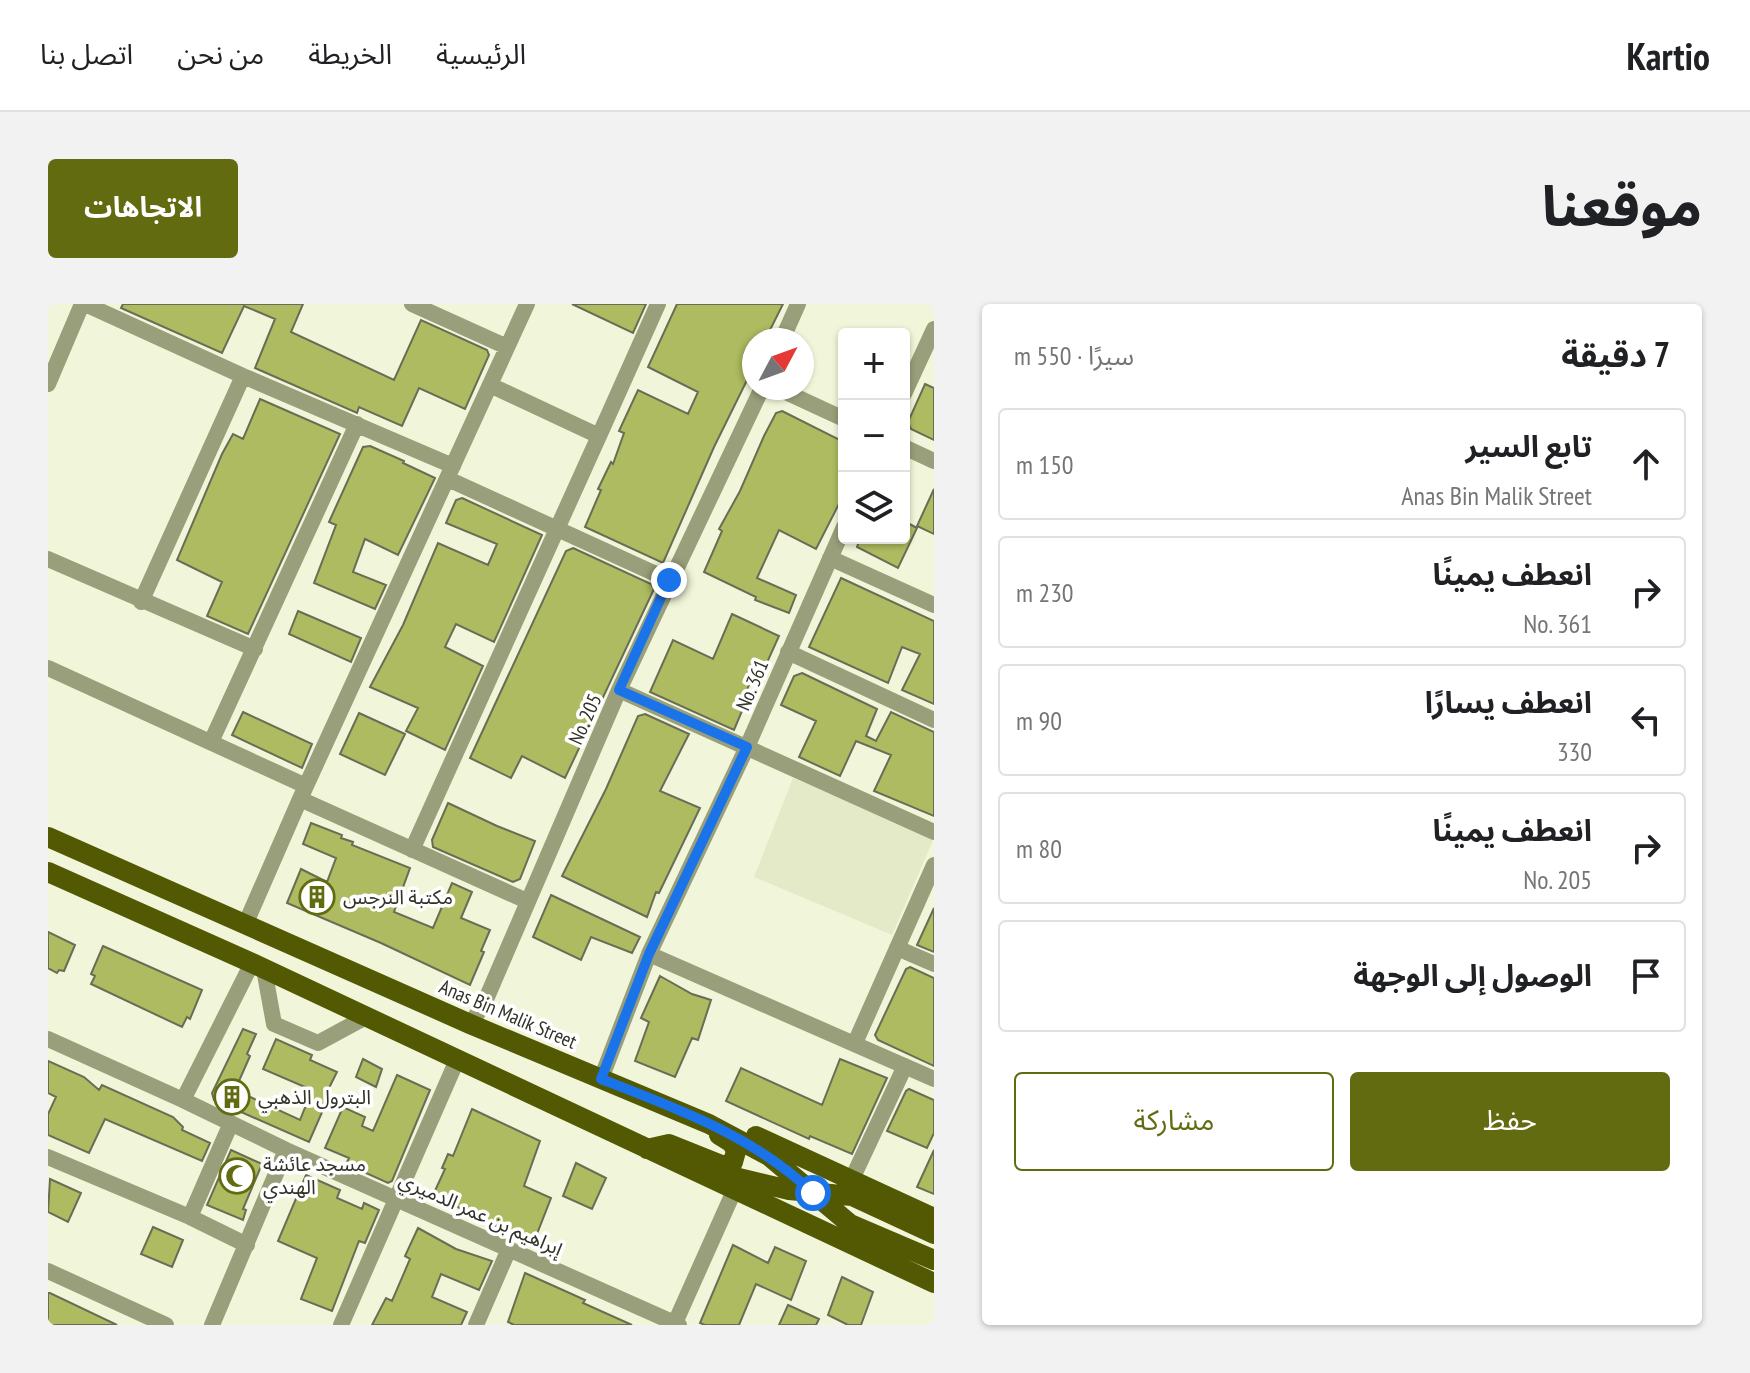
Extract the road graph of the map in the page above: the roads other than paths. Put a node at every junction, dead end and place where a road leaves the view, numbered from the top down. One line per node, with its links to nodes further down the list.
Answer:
1 (84, 304): 9 (street); 11 (street)
2 (412, 304): 8 (street)
3 (527, 304): 8 (street)
4 (658, 304): 17 (street)
5 (798, 304): 6 (street)
6 (787, 328)
7 (934, 329): 10 (street)
8 (507, 347): 12 (street)
9 (243, 376): 16 (street); 26 (street)
10 (910, 381)
11 (48, 384)
12 (490, 385): 17 (street); 20 (street)
13 (756, 400): 25 (street, No. 205)
14 (803, 400): 15 (street)
15 (838, 416)
16 (357, 424): 20 (street); 28 (street)
17 (599, 436): 21 (street)
18 (910, 450): 19 (street)
19 (934, 461)
20 (450, 472): 21 (street); 35 (street)
21 (558, 530): 25 (street); 38 (street)
22 (838, 540): 23 (street, No. 361)
23 (830, 558): 27 (street); 29 (street, No. 361)
24 (48, 559): 26 (street)
25 (669, 580): 31 (street, No. 205)
26 (141, 602): 28 (street)
27 (934, 605)
28 (255, 649): 33 (street)
29 (788, 652): 32 (street); 34 (street, No. 361)
30 (48, 668): 33 (street)
31 (619, 690): 34 (street); 42 (street, No. 205)
32 (934, 720)
33 (211, 742): 35 (street)
34 (747, 747): 36 (street); 45 (street, No. 361)
35 (303, 792): 38 (street); 43 (street)
36 (934, 832)
37 (48, 837): 43 (main road, Anas Bin Malik Street)
38 (412, 850): 42 (street)
39 (934, 865): 41 (street)
40 (48, 872): 47 (main road)
41 (929, 888): 44 (street)
42 (527, 901): 49 (street, No. 205)
43 (245, 925): 49 (main road, Anas Bin Malik Street)
44 (897, 948): 46 (street); 51 (street)
45 (649, 954): 51 (street); 54 (street, No. 361)
46 (934, 964)
47 (258, 966): 48 (main road); 48 (street); 56 (street)
48 (366, 1017): 52 (main road)
49 (470, 1024): 54 (main road, Anas Bin Malik Street)
50 (48, 1039): 56 (street, إبراهيم بن عمر الدميري)
51 (855, 1043): 53 (street)
52 (457, 1060): 59 (main road); 66 (street)
53 (905, 1066): 55 (street); 63 (street)
54 (601, 1079): 57 (main road, Anas Bin Malik Street)
55 (934, 1079)
56 (183, 1100): 58 (street, إبراهيم بن عمر الدميري)
57 (706, 1122): 59 (main road); 63 (main road); 65 (main road, Anas Bin Malik Street)
58 (231, 1123): 60 (street, إبراهيم بن عمر الدميري); 67 (street)
59 (647, 1149): 62 (main road)
60 (286, 1150): 66 (street, إبراهيم بن عمر الدميري); 70 (street)
61 (48, 1157): 67 (street)
62 (690, 1171): 64 (main road); 65 (main road)
63 (852, 1179): 68 (main road)
64 (734, 1191): 74 (main road); 75 (street)
65 (813, 1193): 69 (main road); 72 (main road, Anas Bin Malik Street)
66 (397, 1199): 71 (street, إبراهيم بن عمر الدميري); 78 (street)
67 (190, 1217): 70 (street)
68 (934, 1218)
69 (934, 1234)
70 (247, 1245): 77 (street)
71 (509, 1249): 75 (street, إبراهيم بن عمر الدميري); 79 (street)
72 (934, 1260)
73 (48, 1271): 76 (street)
74 (934, 1283)
75 (677, 1324)
76 (166, 1325)
77 (212, 1325)
78 (341, 1325)
79 (476, 1325)

